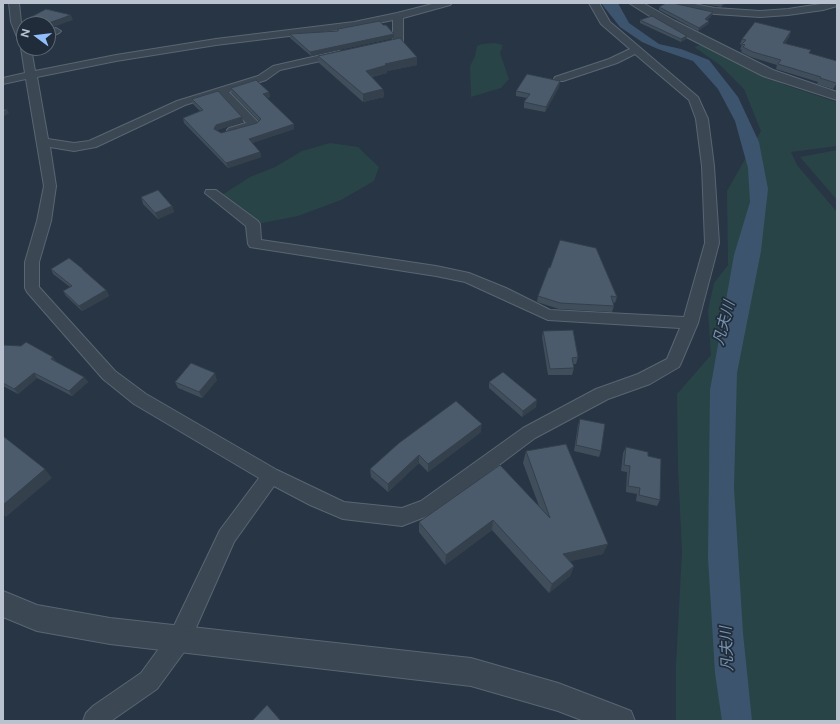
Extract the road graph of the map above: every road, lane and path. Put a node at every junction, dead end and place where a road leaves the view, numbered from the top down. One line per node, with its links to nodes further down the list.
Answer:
1 (14, 3): 8 (street)
2 (447, 3): 7 (street)
3 (594, 3): 10 (street)
4 (635, 3): 17 (street)
5 (676, 3): 6 (street)
6 (837, 3)
7 (398, 16): 9 (street); 13 (street)
8 (16, 22)
9 (395, 44)
10 (636, 50): 14 (street); 21 (street)
11 (352, 52): 16 (street)
12 (28, 56): 13 (street)
13 (32, 75): 15 (street); 19 (street)
14 (559, 79)
15 (3, 81)
16 (222, 90): 18 (street); 19 (street)
17 (837, 96)
18 (222, 133)
19 (43, 142): 22 (street)
20 (211, 193): 21 (street)
21 (690, 323): 22 (street)
22 (271, 476): 24 (street)
23 (3, 604): 24 (street)
24 (179, 640): 25 (street); 26 (street)
25 (94, 721)
26 (621, 721)

